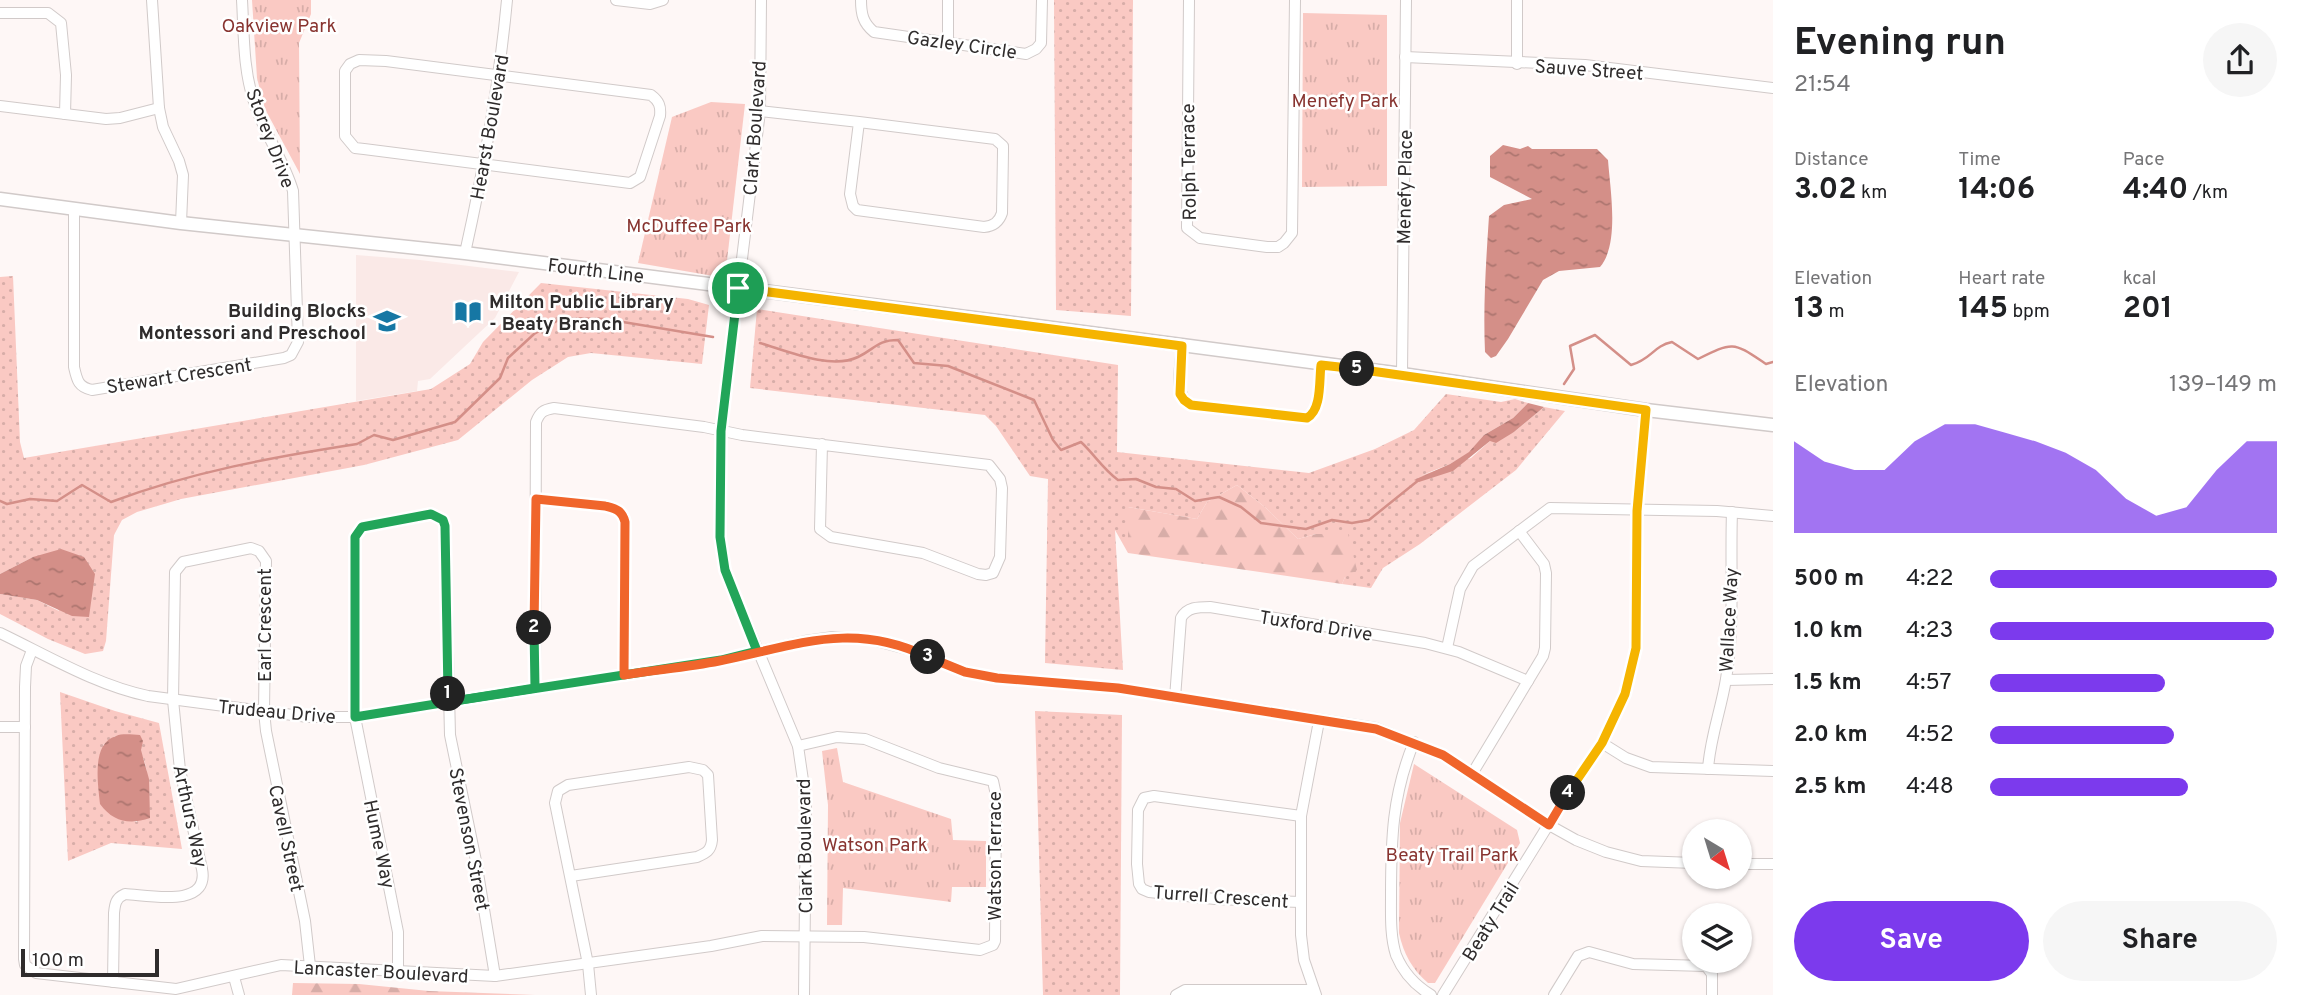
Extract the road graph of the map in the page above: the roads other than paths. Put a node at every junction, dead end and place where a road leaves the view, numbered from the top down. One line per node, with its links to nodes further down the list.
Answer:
1 (152, 0): 21 (street)
2 (242, 0): 29 (street, Storey Drive)
3 (507, 0): 18 (street, Hearst Boulevard)
4 (616, 0): 5 (street)
5 (663, 0)
6 (761, 0): 22 (street, Clark Boulevard)
7 (861, 0): 15 (street, Gazley Circle)
8 (948, 0): 15 (street)
9 (1042, 0): 15 (street, Gazley Circle)
10 (1189, 0): 11 (street, Rolph Terrace)
11 (1295, 0)
12 (1406, 0): 16 (street, Menefy Place)
13 (1517, 0): 17 (street)
14 (0, 13): 23 (street)
15 (948, 42)
16 (1405, 57): 17 (street, Sauve Street); 34 (street, Menefy Place)
17 (1517, 64): 19 (street, Sauve Street)
18 (499, 77): 25 (street, Hearst Boulevard); 25 (street); 25 (street)
19 (1773, 89)
20 (0, 106): 23 (street)
21 (159, 108): 23 (street); 28 (street)
22 (760, 111): 24 (street); 31 (street, Clark Boulevard)
23 (65, 114)
24 (859, 122): 24 (street)
25 (485, 164): 30 (street, Hearst Boulevard)
26 (0, 199): 27 (main road, Fourth Line)
27 (74, 210): 28 (main road, Fourth Line); 29 (street, Stewart Crescent)
28 (181, 223): 29 (main road, Fourth Line)
29 (296, 235): 30 (main road, Fourth Line)
30 (465, 253): 31 (main road, Fourth Line)
31 (738, 288): 32 (main road, Fourth Line); 37 (street, Clark Boulevard)
32 (1182, 346): 33 (main road, Fourth Line); 33 (street)
33 (1321, 365): 34 (main road, Fourth Line)
34 (1402, 374): 35 (main road, Fourth Line)
35 (1646, 410): 36 (main road, Fourth Line); 40 (street, Beaty Trail)
36 (1773, 425)
37 (721, 431): 38 (street); 39 (street); 47 (street, Clark Boulevard)
38 (822, 444): 38 (street)
39 (536, 499): 48 (street); 52 (street)
40 (1637, 511): 41 (street); 43 (street); 62 (street, Beaty Trail)
41 (1732, 512): 42 (street); 50 (street, Wallace Way)
42 (1773, 516)
43 (1519, 531): 45 (street); 51 (street)
44 (0, 633): 46 (street, Trudeau Drive)
45 (1447, 648): 51 (street, Tuxford Drive); 53 (street, Tuxford Drive)
46 (32, 650): 54 (street, Trudeau Drive); 60 (street, Lancaster Boulevard)
47 (757, 651): 48 (street, Trudeau Drive); 53 (street, Trudeau Drive); 63 (street, Clark Boulevard)
48 (624, 675): 52 (street, Trudeau Drive)
49 (1773, 679): 50 (street)
50 (1726, 680): 64 (street, Wallace Way)
51 (1528, 681): 66 (street)
52 (535, 688): 55 (street, Trudeau Drive)
53 (1175, 698): 58 (street, Trudeau Drive)
54 (173, 700): 56 (street, Trudeau Drive); 56 (street, Earl Crescent); 80 (street, Arthurs Way)
55 (448, 702): 57 (street, Trudeau Drive); 57 (street, Stevenson Street); 78 (street, Stevenson Street)
56 (264, 711): 57 (street, Trudeau Drive); 76 (street, Cavell Street)
57 (355, 717): 77 (street, Hume Way)
58 (1319, 720): 61 (street, Trudeau Drive); 67 (street)
59 (0, 727): 60 (street)
60 (24, 727): 80 (street, Lancaster Boulevard)
61 (1414, 743): 66 (street, Trudeau Drive); 86 (street)
62 (1602, 743): 64 (street); 68 (street, Beaty Trail)
63 (798, 746): 74 (street, Clark Boulevard); 74 (street, Watson Terrace)
64 (1708, 769): 65 (street)
65 (1773, 771)
66 (1472, 774): 68 (street, Trudeau Drive)
67 (1301, 816): 73 (street); 73 (street, Turrell Crescent)
68 (1549, 825): 69 (street, Trudeau Drive); 87 (street, Beaty Trail)
69 (1682, 863)
70 (1752, 864): 71 (street)
71 (1773, 864)
72 (571, 876): 72 (street); 75 (street)
73 (1301, 902): 81 (street)
74 (805, 936): 75 (street, Lancaster Boulevard); 84 (street, Clark Boulevard)
75 (588, 964): 78 (street, Lancaster Boulevard); 83 (street)
76 (310, 965): 77 (street, Lancaster Boulevard); 79 (street, Lancaster Boulevard)
77 (398, 971): 78 (street, Lancaster Boulevard)
78 (495, 976)
79 (234, 977): 80 (street, Lancaster Boulevard); 82 (street)
80 (113, 982)
81 (1315, 993): 85 (street)
82 (239, 995)
83 (591, 995)
84 (804, 995)
85 (1176, 995)
86 (1431, 995)
87 (1443, 995)
88 (1554, 995): 89 (street)
89 (1712, 995)

